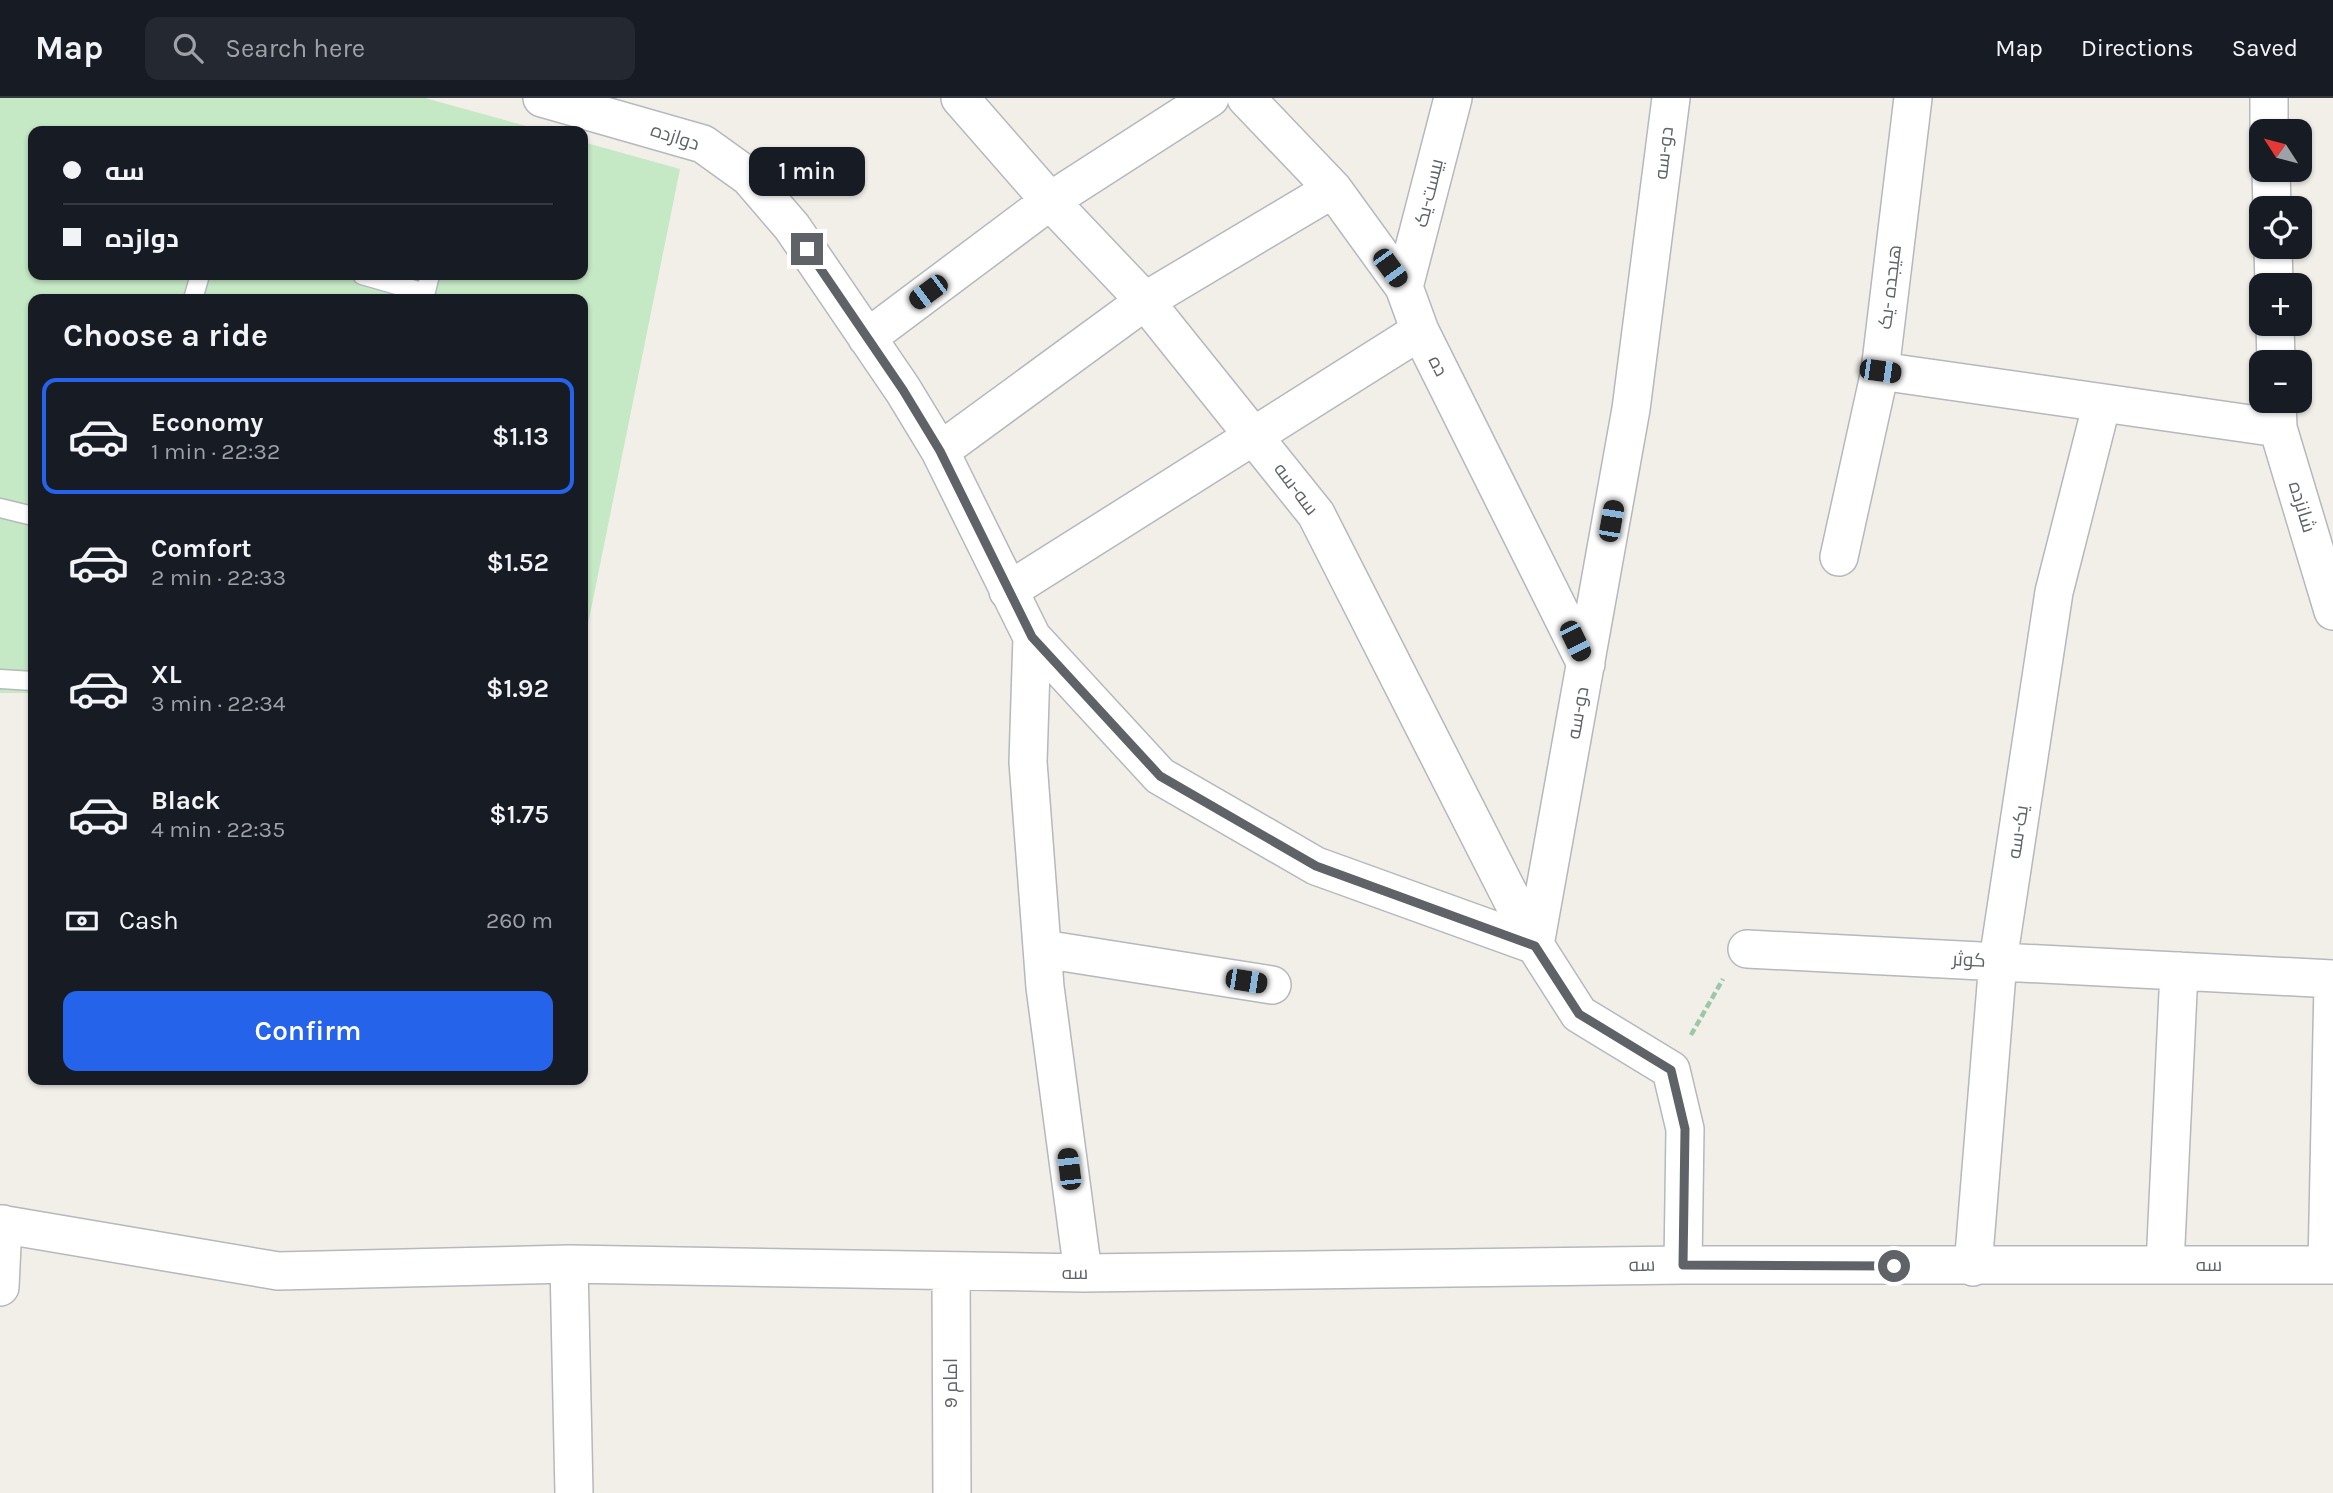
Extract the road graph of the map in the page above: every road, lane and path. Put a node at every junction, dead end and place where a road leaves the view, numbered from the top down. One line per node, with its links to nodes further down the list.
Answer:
1 (542, 98): 17 (street, دوازده)
2 (960, 98): 11 (street, سه-سه)
3 (1210, 98): 11 (street)
4 (1246, 98): 10 (street, ده)
5 (1453, 98): 13 (street, بیست-یک)
6 (1671, 98): 29 (street, دو-سه)
7 (1913, 98): 18 (street, هیجده -یک)
8 (2269, 98): 9 (street)
9 (2270, 119)
10 (1333, 189): 13 (street, ده); 15 (street)
11 (1050, 201): 15 (street, سه-سه); 17 (street)
12 (377, 280): 14 (lane)
13 (1404, 287): 16 (street, ده)
14 (419, 294)
15 (1145, 301): 21 (street, سه-سه); 22 (street)
16 (1420, 331): 21 (street); 29 (street, ده)
17 (867, 338): 22 (street, دوازده)
18 (1880, 371): 19 (street); 25 (street, هیجده -یک)
19 (2102, 403): 20 (street); 35 (street, یک-سه)
20 (2278, 414): 27 (street, شانزده)
21 (1255, 434): 26 (street); 32 (street, سه-سه)
22 (940, 451): 26 (street, دوازده)
23 (0, 508): 24 (lane)
24 (28, 515)
25 (1839, 557)
26 (1007, 591): 28 (street, دوازده)
27 (2333, 611)
28 (1032, 637): 32 (street, دوازده); 33 (street)
29 (1586, 664): 32 (street, دو-سه)
30 (0, 679): 31 (lane)
31 (28, 681)
32 (1535, 946): 39 (street)
33 (1043, 949): 38 (street); 47 (street)
34 (1748, 949): 35 (street, کوثر); 39 (path)
35 (1998, 961): 36 (street, کوثر); 45 (street, یک-سه)
36 (2179, 971): 37 (street, کوثر); 43 (street)
37 (2333, 982): 44 (street)
38 (1272, 985)
39 (1671, 1070): 42 (street)
40 (1, 1224): 41 (street, سه); 48 (street)
41 (569, 1264): 46 (street, سه); 49 (street)
42 (1683, 1265): 45 (street, سه); 47 (street, سه)
43 (2165, 1265): 44 (street, سه); 45 (street, سه)
44 (2330, 1265)
45 (1973, 1267)
46 (951, 1272): 47 (street, سه); 50 (street, امام 9)
47 (1083, 1273)
48 (0, 1287)
49 (574, 1493)
50 (952, 1493)

